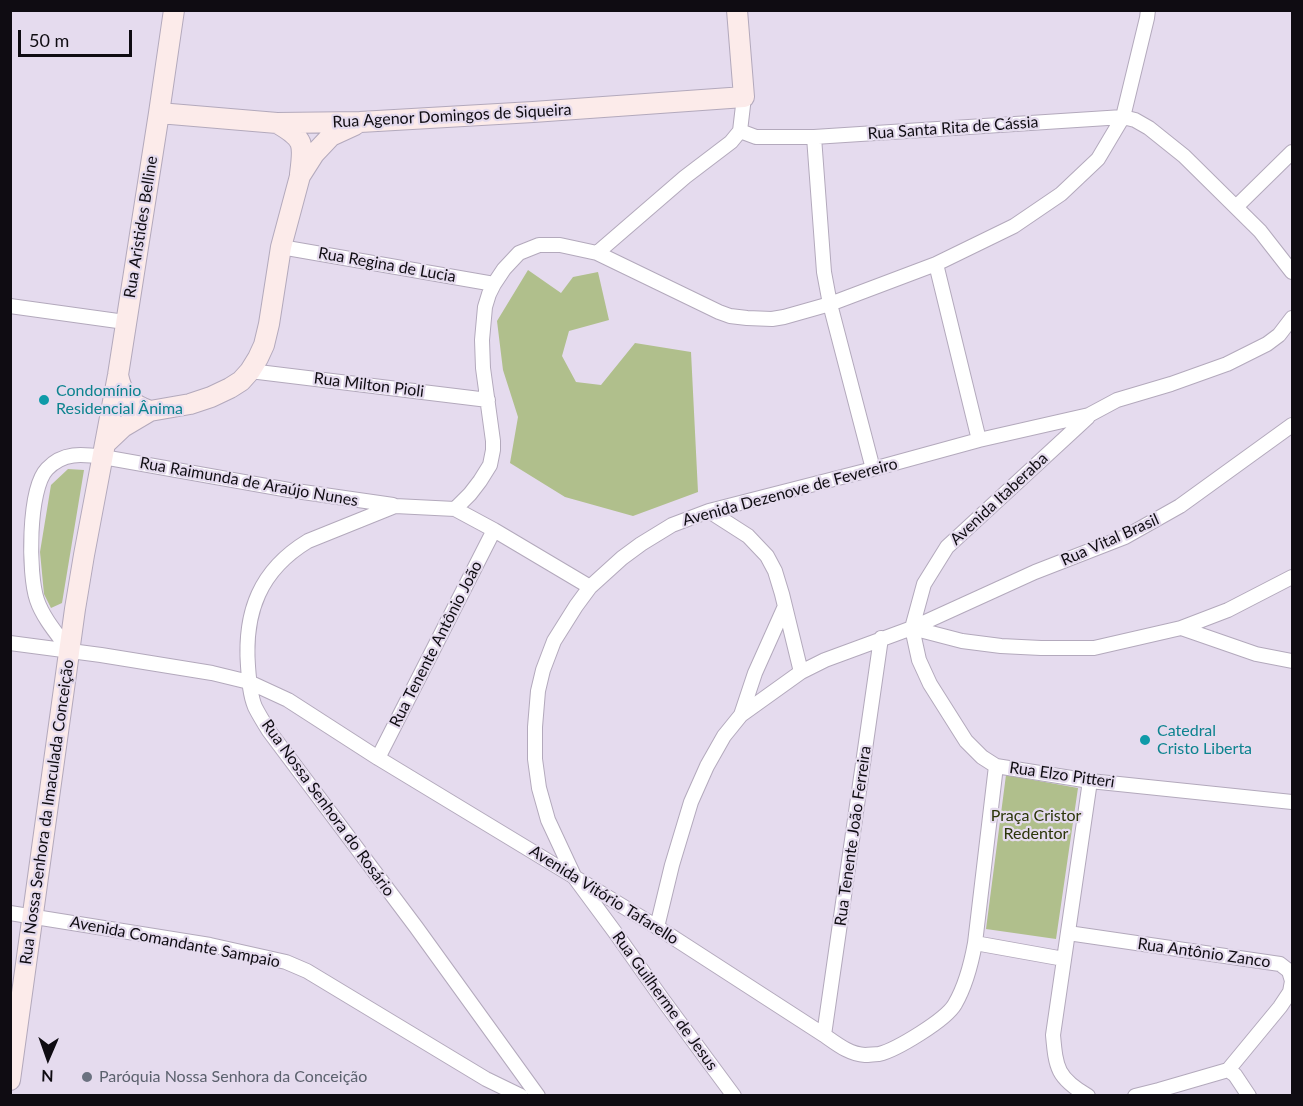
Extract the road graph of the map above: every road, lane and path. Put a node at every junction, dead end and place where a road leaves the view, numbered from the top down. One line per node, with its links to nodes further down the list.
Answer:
1 (174, 10): 5 (street, Rua Aristides Belline)
2 (737, 10): 4 (street)
3 (1148, 10): 6 (street)
4 (744, 97): 7 (street, Rua Agenor Domingos de Siqueira); 9 (street)
5 (159, 113): 8 (street, Rua Agenor Domingos de Siqueira); 22 (street, Rua Aristides Belline)
6 (1123, 117): 10 (street, Rua Santa Rita de Cássia); 13 (street, Rua Santa Rita de Cássia); 16 (street)
7 (360, 122): 8 (street, Rua Agenor Domingos de Siqueira); 12 (street)
8 (277, 123): 12 (street)
9 (740, 131): 10 (street, Rua Santa Rita de Cássia); 15 (street)
10 (814, 137): 19 (street)
11 (1293, 152): 13 (street)
12 (300, 176): 14 (street)
13 (1236, 207): 17 (street, Rua Santa Rita de Cássia)
14 (281, 247): 18 (street, Rua Regina de Lucia); 23 (street)
15 (597, 253): 18 (street); 19 (street)
16 (936, 264): 19 (street); 29 (street)
17 (1293, 272)
18 (494, 284): 25 (street)
19 (830, 304): 31 (street)
20 (10, 306): 22 (street)
21 (1293, 318): 27 (street, Avenida Dezenove de Fevereiro)
22 (125, 322): 24 (street, Rua Aristides Belline)
23 (250, 370): 25 (street, Rua Milton Pioli); 26 (street)
24 (118, 375): 26 (street); 30 (street, Rua Aristides Belline)
25 (488, 400): 33 (street)
26 (150, 411): 30 (street)
27 (1089, 415): 29 (street, Avenida Dezenove de Fevereiro); 39 (street, Avenida Itaberaba)
28 (1293, 425): 39 (street, Rua Vital Brasil)
29 (979, 440): 31 (street, Avenida Dezenove de Fevereiro)
30 (104, 450): 32 (street, Rua Raimunda de Araújo Nunes); 43 (street, Rua Nossa Senhora da Imaculada Conceição); 43 (street, Rua Nossa Senhora da Imaculada Conceição)
31 (873, 469): 34 (street, Avenida Dezenove de Fevereiro)
32 (395, 506): 33 (street, Rua Nossa Senhora do Rosário); 46 (street, Rua Nossa Senhora do Rosário)
33 (455, 509): 35 (street)
34 (709, 511): 37 (street, Avenida Dezenove de Fevereiro); 38 (street)
35 (494, 530): 37 (street); 48 (street, Rua Tenente Antônio João)
36 (1293, 577): 40 (street)
37 (590, 587): 52 (street, Avenida Dezenove de Fevereiro)
38 (785, 606): 45 (street); 47 (street)
39 (912, 628): 40 (street); 41 (street, Rua Vital Brasil); 49 (street, Rua Elzo Pitteri)
40 (1181, 628): 44 (street)
41 (881, 638): 45 (street, Rua Vital Brasil); 59 (street, Rua Tenente João Ferreira)
42 (10, 643): 43 (street, Avenida Vitório Tafarello)
43 (69, 650): 46 (street, Avenida Vitório Tafarello); 54 (street, Rua Nossa Senhora da Imaculada Conceição)
44 (1293, 661)
45 (801, 672): 47 (street, Rua Vital Brasil)
46 (249, 682): 48 (street, Avenida Vitório Tafarello); 64 (street, Rua Nossa Senhora do Rosário)
47 (741, 715): 55 (street)
48 (378, 758): 52 (street, Avenida Vitório Tafarello)
49 (996, 766): 50 (street, Rua Elzo Pitteri); 57 (street, Avenida Vitório Tafarello)
50 (1090, 781): 51 (street, Rua Elzo Pitteri); 56 (street)
51 (1293, 802)
52 (575, 878): 55 (street, Avenida Vitório Tafarello); 65 (street, Rua Guilherme de Jesus)
53 (10, 913): 54 (street, Avenida Comandante Sampaio)
54 (33, 917): 60 (street, Rua Nossa Senhora da Imaculada Conceição); 63 (street, Avenida Comandante Sampaio)
55 (657, 927): 59 (street, Avenida Vitório Tafarello)
56 (1068, 933): 58 (street); 61 (street, Rua Antônio Zanco)
57 (975, 943): 58 (street); 59 (street, Avenida Vitório Tafarello)
58 (1064, 959): 66 (street)
59 (824, 1035)
60 (12, 1053): 62 (street, Rua Nossa Senhora da Imaculada Conceição)
61 (1228, 1070): 67 (street); 68 (street)
62 (10, 1080)
63 (521, 1095)
64 (538, 1095)
65 (734, 1095)
66 (1088, 1095)
67 (1135, 1095)
68 (1250, 1095)

